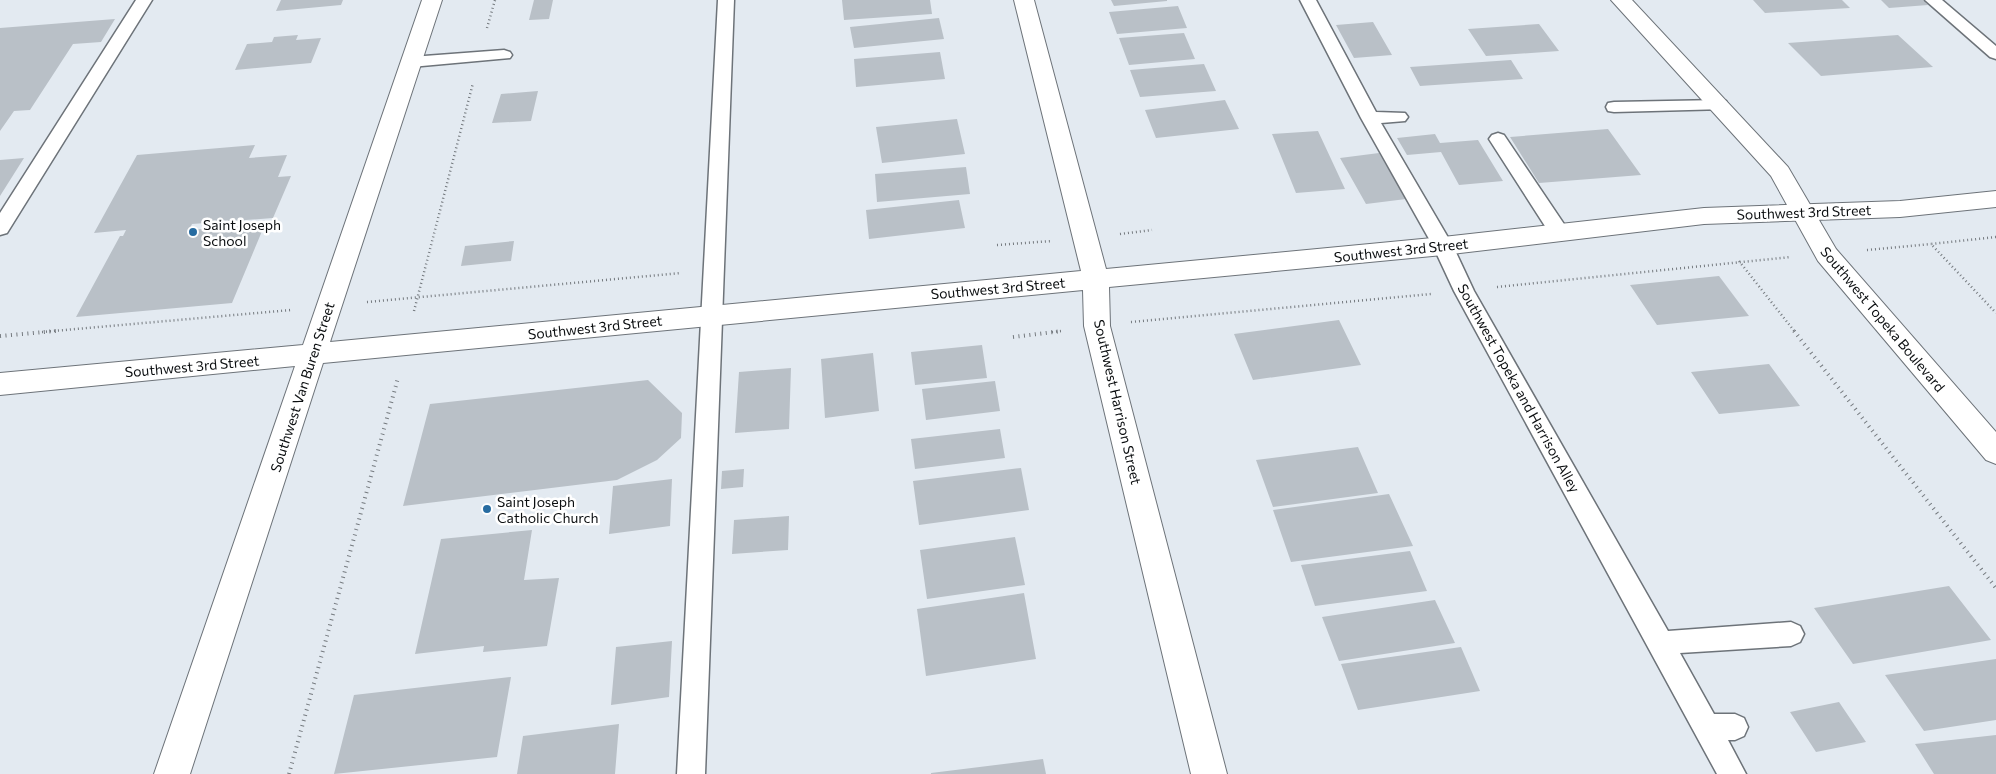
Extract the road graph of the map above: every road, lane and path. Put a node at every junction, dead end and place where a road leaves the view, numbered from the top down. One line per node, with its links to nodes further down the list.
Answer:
1 (144, 0): 20 (lane)
2 (432, 0): 12 (street, Southwest Van Buren Street)
3 (495, 0): 11 (path)
4 (726, 0): 27 (lane)
5 (1024, 0): 25 (street, Southwest Harrison Street)
6 (1308, 0): 16 (lane, Southwest Topeka and Harrison Alley)
7 (1621, 0): 13 (street, Southwest Topeka Boulevard)
8 (1933, 0): 9 (lane)
9 (1996, 54)
10 (504, 55): 11 (lane)
11 (479, 57): 12 (lane); 28 (path)
12 (411, 62): 29 (street, Southwest Van Buren Street)
13 (1720, 105): 14 (lane); 19 (street, Southwest Topeka Boulevard)
14 (1614, 107)
15 (1399, 117): 16 (lane)
16 (1370, 118): 23 (lane, Southwest Topeka and Harrison Alley)
17 (1498, 139): 21 (lane)
18 (1996, 199): 19 (street, Southwest 3rd Street)
19 (1802, 212): 21 (street, Southwest 3rd Street); 31 (street, Southwest Topeka Boulevard)
20 (0, 228)
21 (1559, 232): 23 (street, Southwest 3rd Street)
22 (1996, 237): 26 (path)
23 (1443, 246): 25 (street, Southwest 3rd Street); 34 (lane, Southwest Topeka and Harrison Alley)
24 (1739, 261): 32 (path)
25 (1096, 279): 27 (street, Southwest 3rd Street); 40 (street, Southwest Harrison Street)
26 (1996, 313)
27 (712, 316): 28 (street, Southwest 3rd Street); 39 (lane)
28 (406, 346): 29 (street, Southwest 3rd Street); 38 (path)
29 (314, 355): 30 (street, Southwest 3rd Street); 37 (street, Southwest Van Buren Street)
30 (0, 384)
31 (1996, 452)
32 (1996, 588)
33 (1791, 634): 34 (lane)
34 (1661, 643): 35 (lane, Southwest Topeka and Harrison Alley)
35 (1707, 727): 36 (lane); 41 (lane, Southwest Topeka and Harrison Alley)
36 (1735, 727)
37 (172, 774)
38 (289, 774)
39 (691, 774)
40 (1209, 774)
41 (1732, 774)

